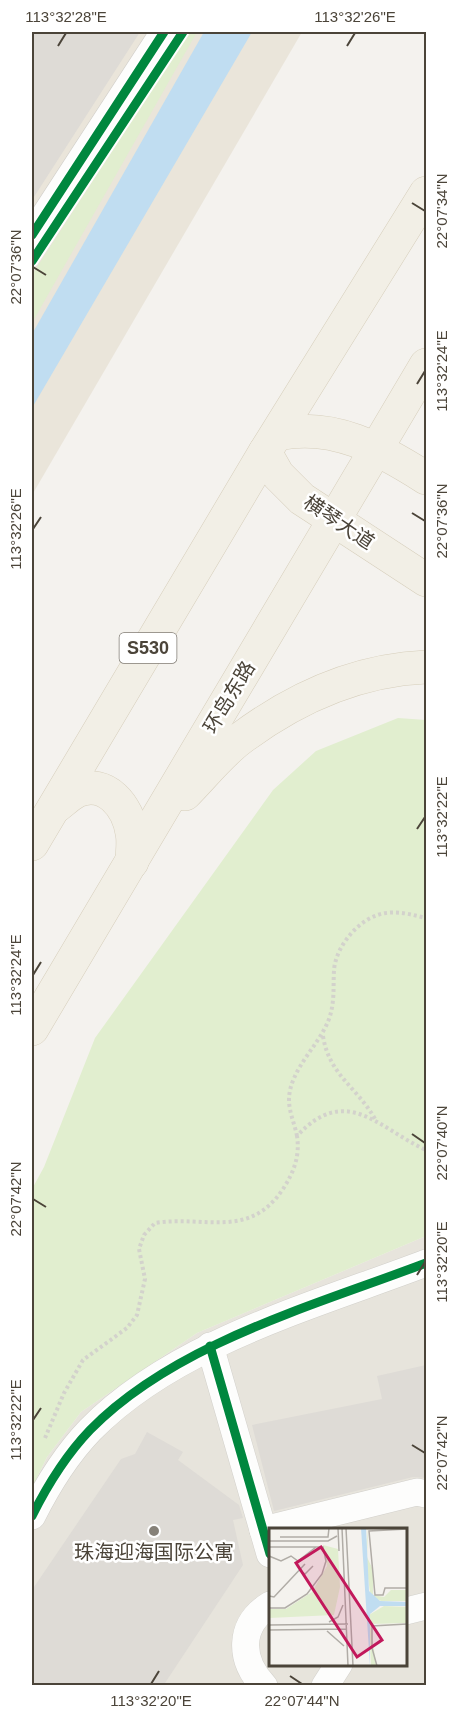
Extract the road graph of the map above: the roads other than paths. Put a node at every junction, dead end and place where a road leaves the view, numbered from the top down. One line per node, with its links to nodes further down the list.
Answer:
1 (164, 32): 3 (street)
2 (426, 193): 5 (main road)
3 (32, 235)
4 (426, 365): 6 (main road, 环岛东路)
5 (272, 443): 6 (main road); 8 (main road, 横琴大道); 11 (main road, S530)
6 (377, 450): 7 (main road); 8 (main road, 环岛东路)
7 (426, 478)
8 (335, 521): 9 (main road, 横琴大道); 12 (main road, 环岛东路)
9 (426, 579)
10 (426, 667): 12 (main road)
11 (52, 810): 13 (main road, S530); 14 (main road)
12 (150, 830): 14 (main road, 环岛东路)
13 (32, 844)
14 (132, 862): 15 (main road, 环岛东路)
15 (32, 1029)
16 (426, 1263): 17 (street)
17 (210, 1346): 19 (street); 21 (street)
18 (426, 1494): 20 (street)
19 (32, 1516)
20 (309, 1528)
21 (267, 1542)
22 (269, 1606): 26 (street)
23 (426, 1606): 24 (street)
24 (407, 1611)
25 (339, 1666): 27 (street)
26 (256, 1682)
27 (325, 1686)

